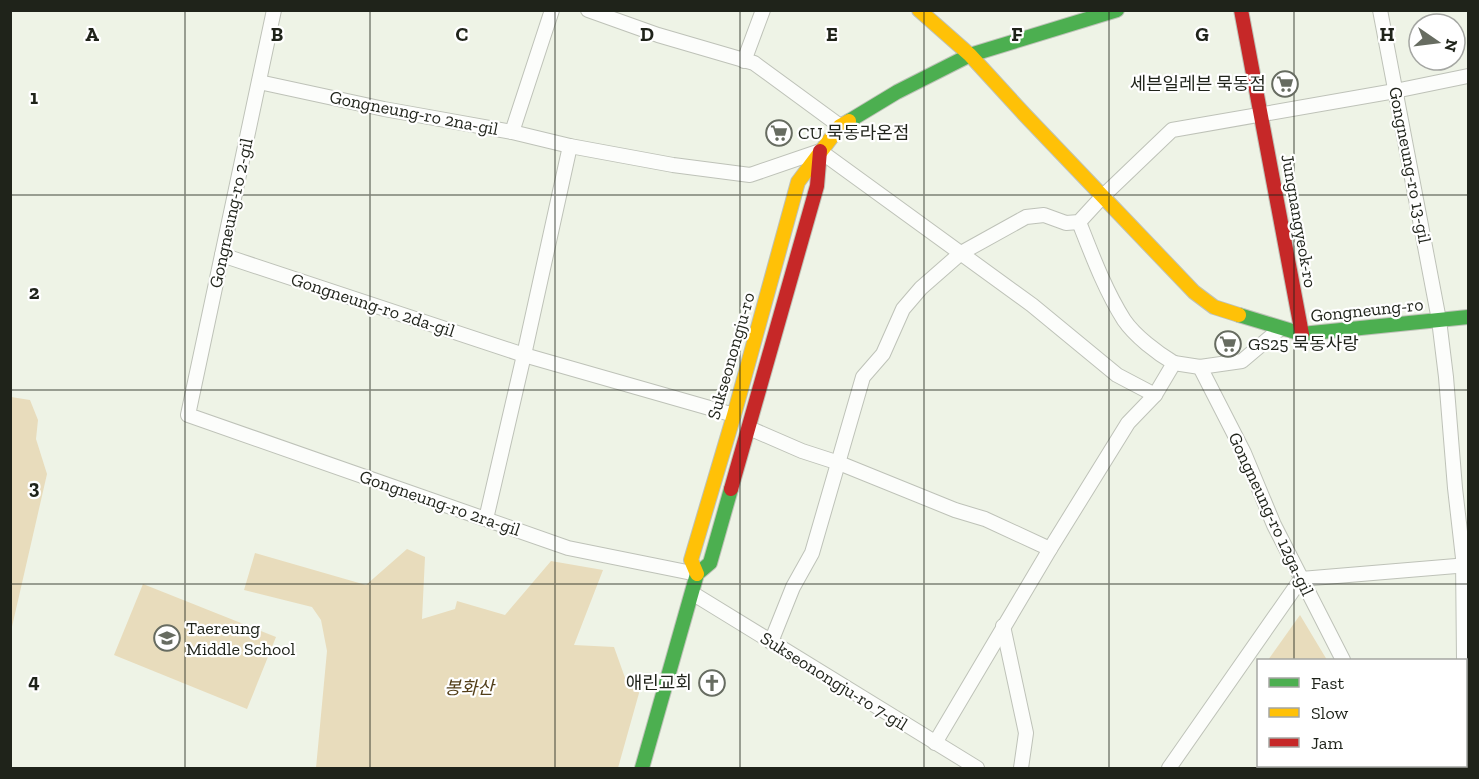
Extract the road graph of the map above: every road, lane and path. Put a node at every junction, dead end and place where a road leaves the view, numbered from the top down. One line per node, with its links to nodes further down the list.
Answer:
1 (274, 10): 12 (street, Gongneung-ro 2-gil)
2 (552, 10): 16 (street)
3 (588, 10): 10 (street)
4 (763, 10): 10 (street)
5 (919, 10): 9 (street, Gongneung-ro)
6 (1117, 10): 9 (street, Sukseonongju-ro)
7 (1241, 10): 14 (street, Jungnangyeok-ro)
8 (1380, 10): 13 (street, Gongneung-ro 13-gil)
9 (970, 55): 15 (street, Sukseonongju-ro); 19 (street, Gongneung-ro)
10 (744, 61): 15 (street)
11 (1468, 76): 13 (street)
12 (258, 82): 16 (street, Gongneung-ro 2na-gil); 22 (street, Gongneung-ro 2-gil)
13 (1395, 91): 14 (street); 24 (street, Gongneung-ro 13-gil)
14 (1262, 114): 19 (street); 26 (street, Jungnangyeok-ro)
15 (840, 126): 18 (street, Sukseonongju-ro)
16 (512, 132): 17 (street, Gongneung-ro 2na-gil)
17 (570, 146): 18 (street, Gongneung-ro 2na-gil); 27 (street)
18 (820, 151): 21 (street); 32 (street, Sukseonongju-ro); 33 (street, Sukseonongju-ro)
19 (1102, 197): 20 (street); 25 (street, Gongneung-ro)
20 (1079, 222): 21 (street); 28 (street)
21 (961, 253): 30 (street); 34 (street)
22 (222, 255): 27 (street, Gongneung-ro 2da-gil); 31 (street, Gongneung-ro 2-gil)
23 (1468, 317): 24 (street, Gongneung-ro)
24 (1439, 320): 26 (street, Gongneung-ro); 37 (street, Gongneung-ro 13-gil)
25 (1281, 328): 26 (street, Gongneung-ro); 29 (street)
26 (1302, 334)
27 (524, 355): 32 (street, Gongneung-ro 2da-gil); 35 (street)
28 (1174, 363): 29 (street); 30 (street)
29 (1200, 367): 39 (street, Gongneung-ro 12ga-gil)
30 (1155, 395): 36 (street)
31 (188, 415): 35 (street, Gongneung-ro 2ra-gil)
32 (734, 415): 38 (street, Sukseonongju-ro)
33 (749, 428): 34 (street); 38 (street, Sukseonongju-ro)
34 (839, 463): 36 (street); 42 (street)
35 (486, 519): 38 (street, Gongneung-ro 2ra-gil)
36 (1050, 549): 41 (street)
37 (1466, 565): 39 (street); 44 (street, Gongneung-ro 13-gil)
38 (697, 574): 40 (street, Sukseonongju-ro)
39 (1301, 579): 43 (street, Gongneung-ro 12ga-gil); 49 (street)
40 (692, 593): 42 (street, Sukseonongju-ro 7-gil); 46 (street, Sukseonongju-ro)
41 (1004, 626): 45 (street); 48 (street)
42 (771, 642): 45 (street, Sukseonongju-ro 7-gil)
43 (1342, 659)
44 (1464, 659)
45 (935, 743): 47 (street, Sukseonongju-ro 7-gil)
46 (642, 768)
47 (976, 768)
48 (1021, 768)
49 (1169, 768)

